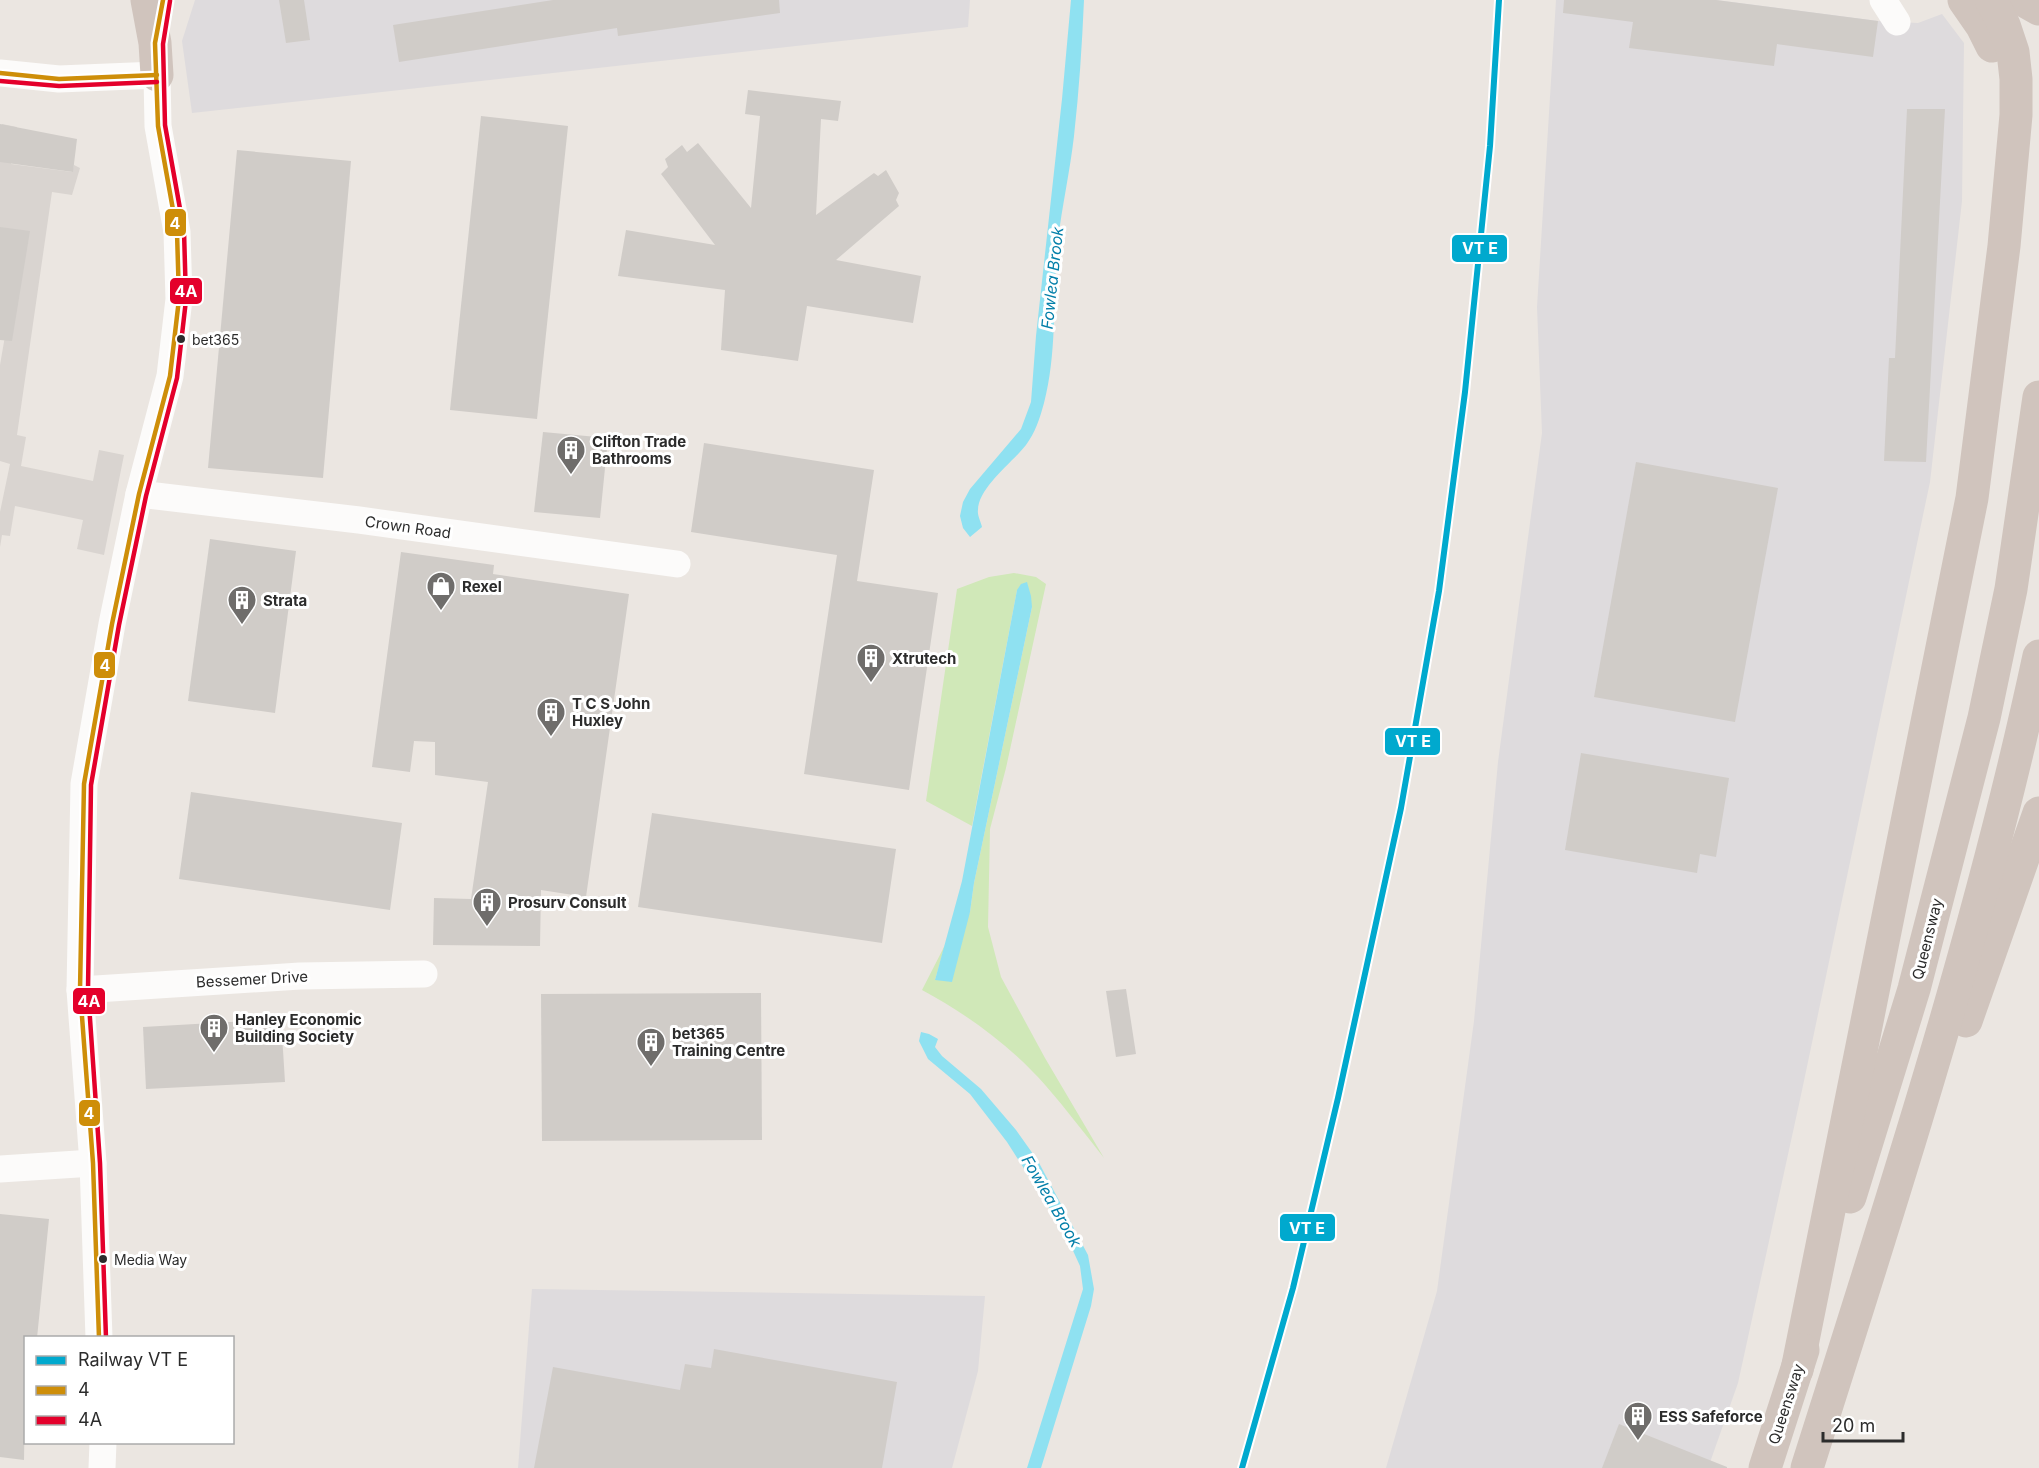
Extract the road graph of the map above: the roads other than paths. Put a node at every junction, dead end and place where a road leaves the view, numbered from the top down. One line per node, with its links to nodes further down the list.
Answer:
1 (147, 0): 5 (highway)
2 (163, 0): 5 (highway)
3 (1964, 0): 6 (highway)
4 (1991, 0): 6 (highway)
5 (156, 59): 7 (street); 9 (street)
6 (2007, 65): 19 (highway)
7 (0, 73)
8 (2039, 397): 19 (highway, Queensway)
9 (139, 494): 10 (street, Crown Road); 14 (street)
10 (677, 564)
11 (2039, 656): 18 (highway)
12 (2039, 813): 18 (highway)
13 (424, 974): 14 (street, Bessemer Drive)
14 (80, 990): 15 (street)
15 (93, 1163): 16 (street); 17 (street)
16 (0, 1168)
17 (99, 1336)
18 (1844, 1359): 23 (highway)
19 (1797, 1370): 22 (highway, Queensway)
20 (103, 1444): 21 (street)
21 (102, 1468)
22 (1765, 1468)
23 (1807, 1468)

